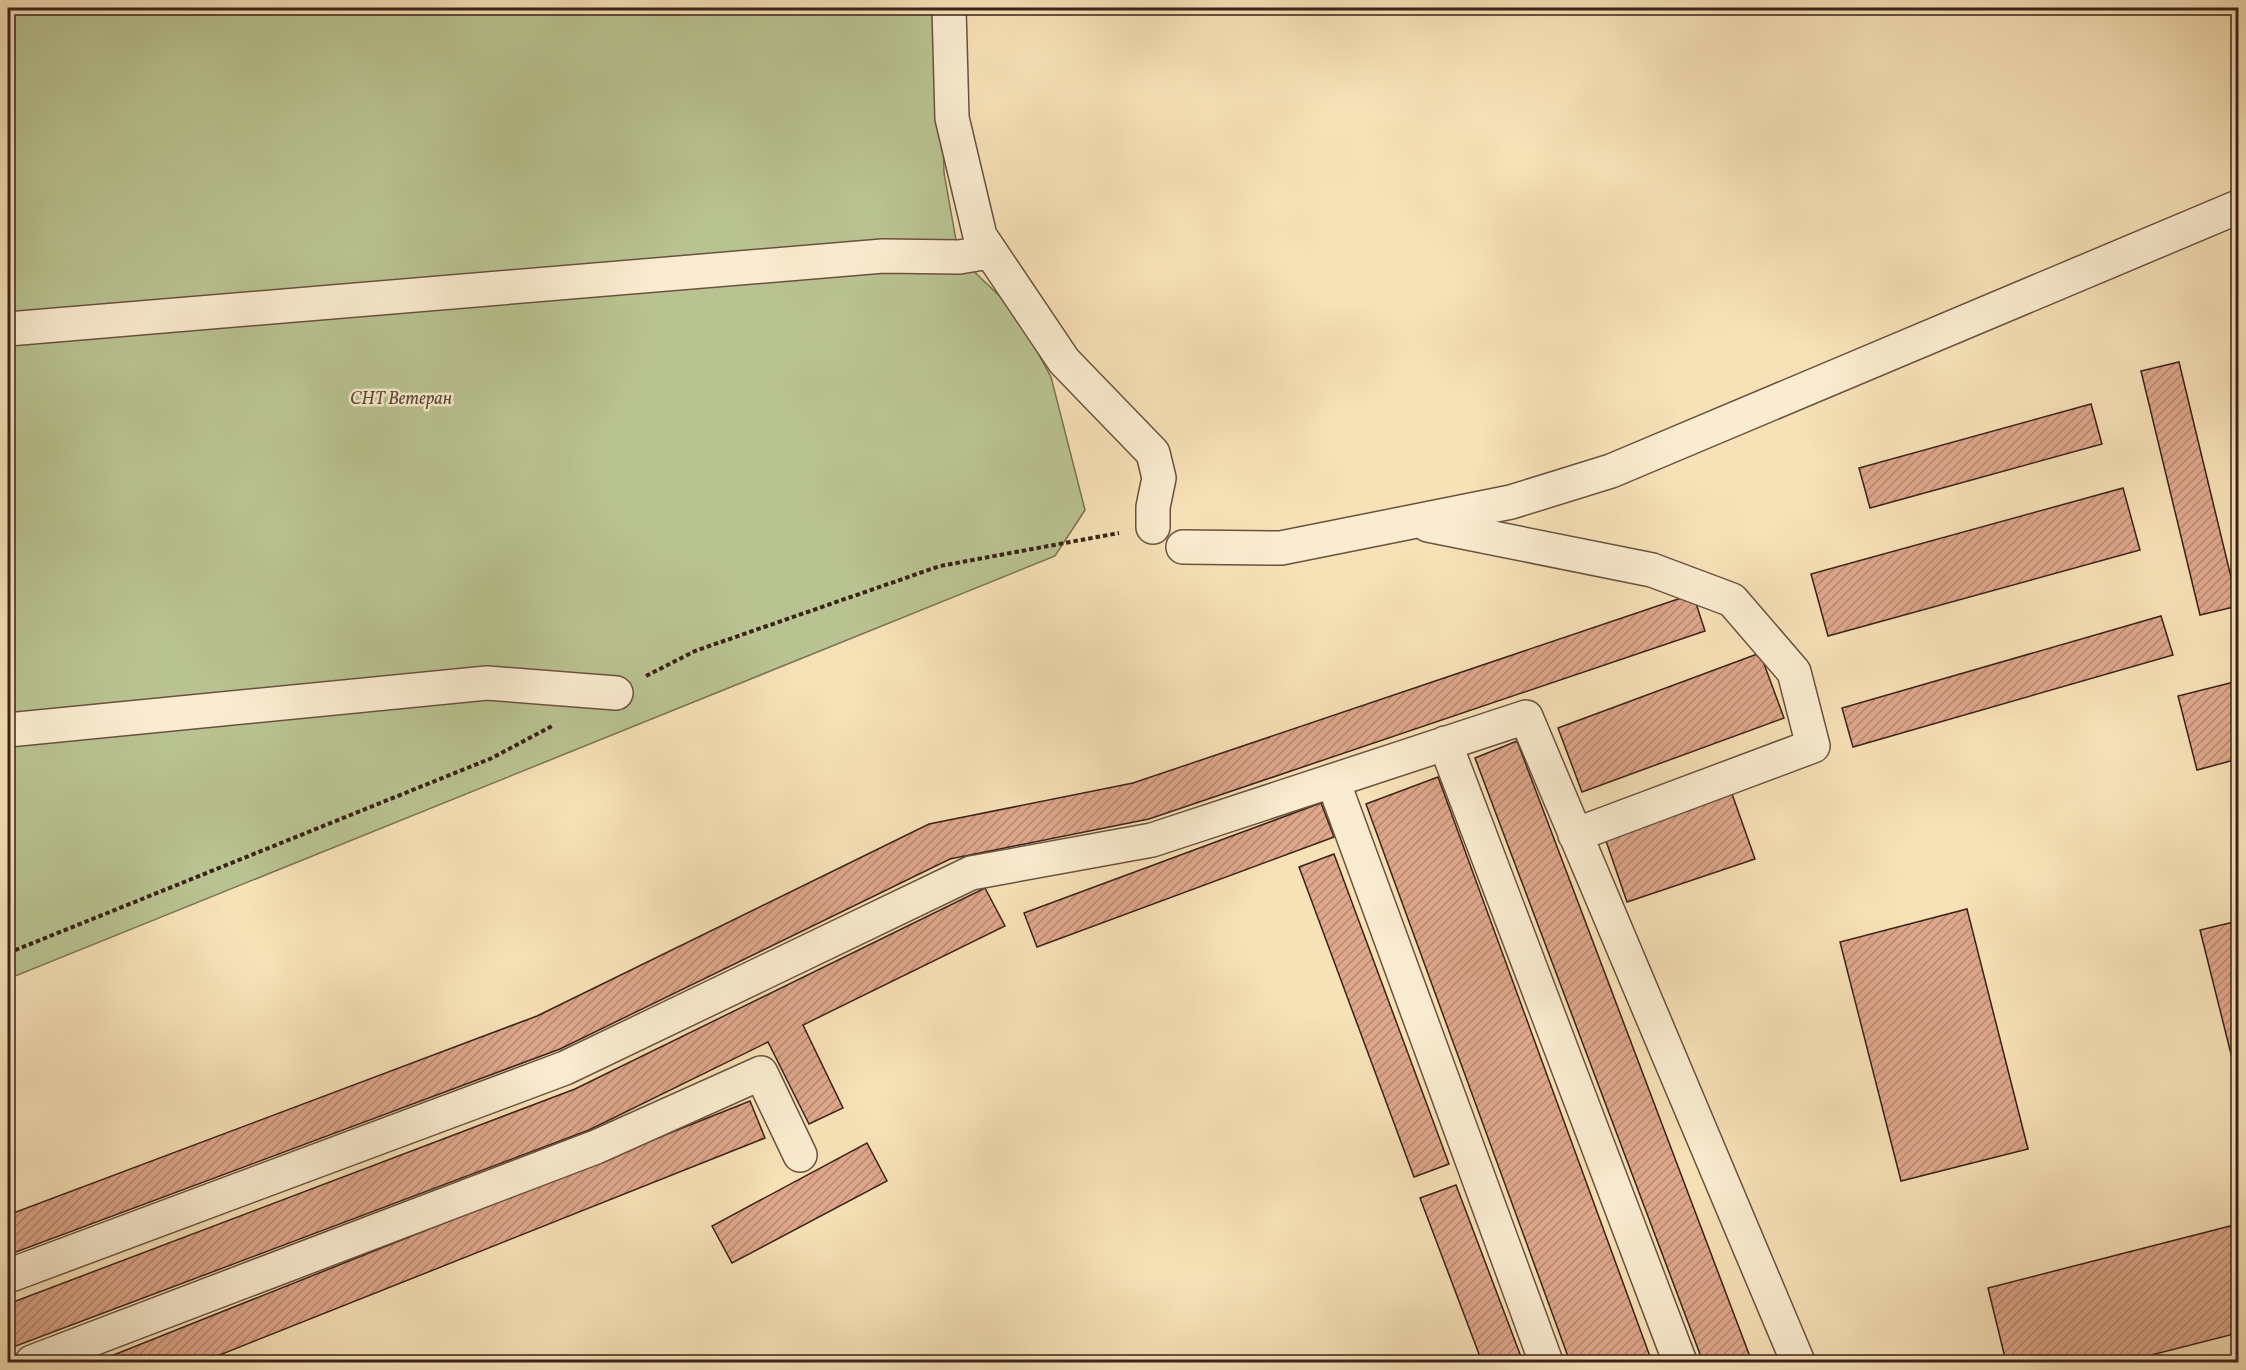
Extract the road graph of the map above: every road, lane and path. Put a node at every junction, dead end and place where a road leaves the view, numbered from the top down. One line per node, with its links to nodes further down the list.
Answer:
1 (949, 8): 3 (street)
2 (2238, 207): 5 (street)
3 (990, 252): 4 (street); 6 (street)
4 (8, 329)
5 (1411, 522): 7 (street); 12 (street)
6 (1153, 527)
7 (1183, 547)
8 (616, 693): 9 (street)
9 (8, 730)
10 (1445, 743): 11 (street); 12 (street); 17 (street)
11 (1333, 781): 14 (street); 16 (street)
12 (1575, 835): 18 (street)
13 (800, 1155): 15 (street)
14 (8, 1276)
15 (32, 1362)
16 (1546, 1362)
17 (1680, 1362)
18 (1798, 1362)

